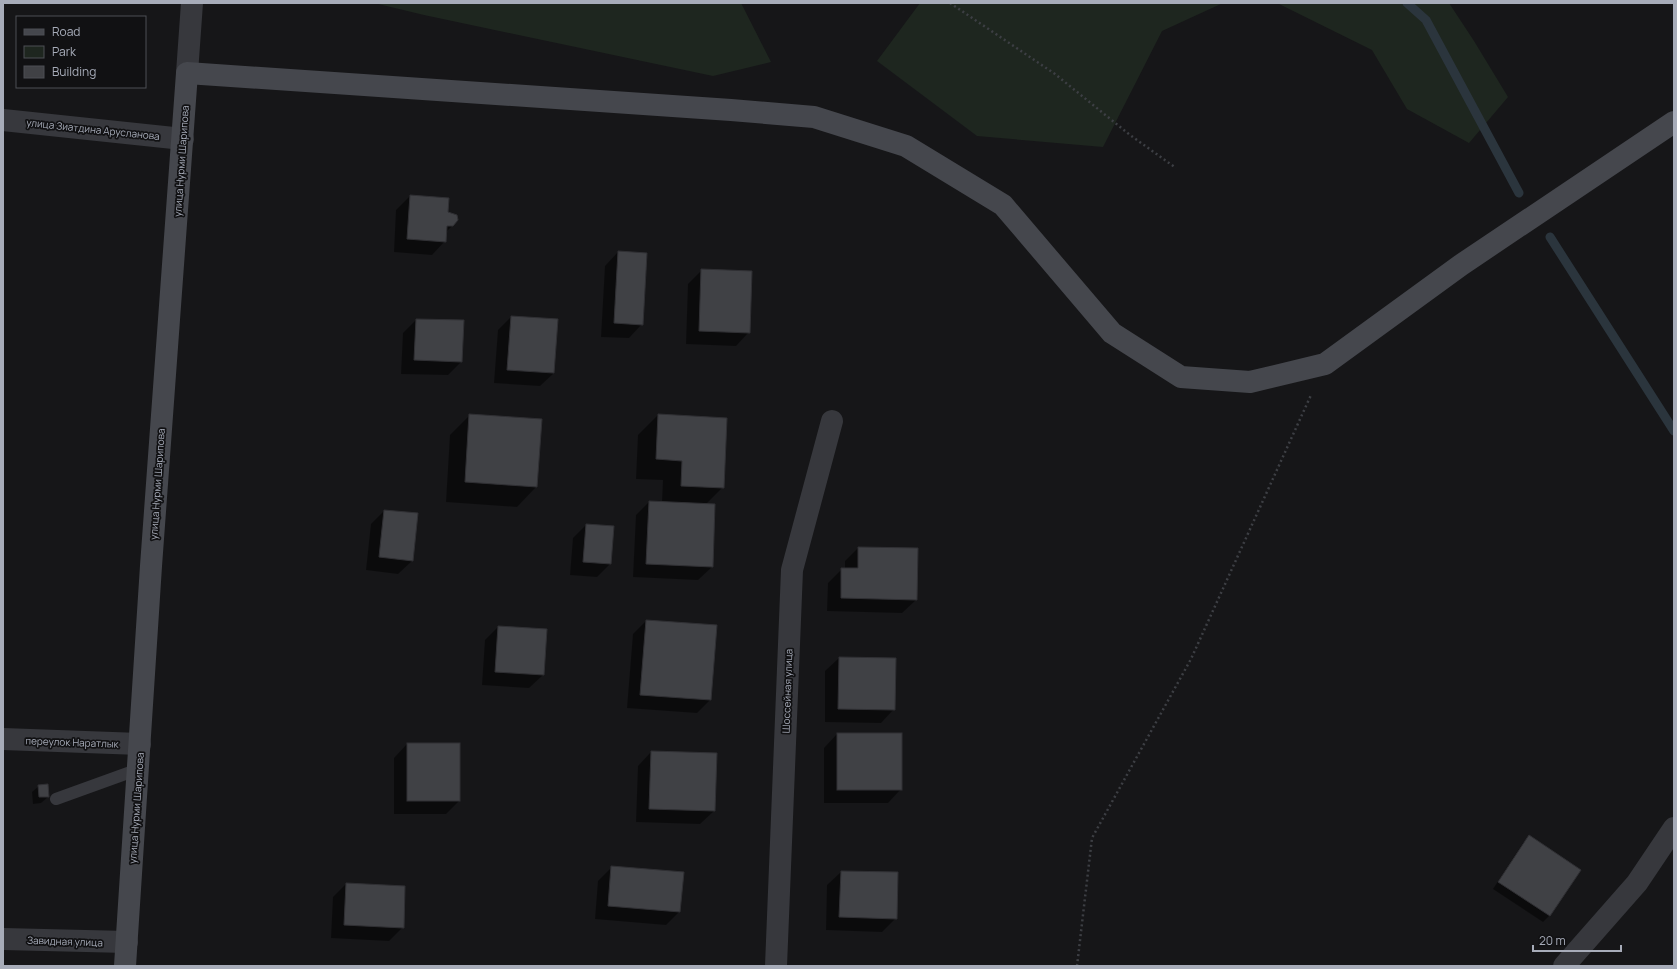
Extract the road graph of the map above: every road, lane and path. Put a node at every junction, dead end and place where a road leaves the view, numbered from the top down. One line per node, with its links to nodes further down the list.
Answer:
1 (192, 3): 3 (street, улица Нурми Шарипова)
2 (950, 3): 7 (path)
3 (187, 73): 6 (main road, улица Нурми Шарипова); 8 (main road)
4 (3, 120): 6 (street, улица Зиатдина Арусланова)
5 (1674, 122): 8 (main road)
6 (183, 139): 11 (main road, улица Нурми Шарипова)
7 (1176, 168)
8 (1325, 364): 19 (path)
9 (832, 421): 18 (street, Шоссейная улица)
10 (3, 739): 11 (street, переулок Наратлык)
11 (140, 744): 12 (main road, улица Нурми Шарипова)
12 (139, 769): 13 (lane); 16 (main road, улица Нурми Шарипова)
13 (56, 799)
14 (1674, 828): 20 (street)
15 (3, 939): 16 (street, Завидная улица)
16 (127, 942): 17 (main road, улица Нурми Шарипова)
17 (125, 966)
18 (776, 966)
19 (1077, 966)
20 (1564, 966)

